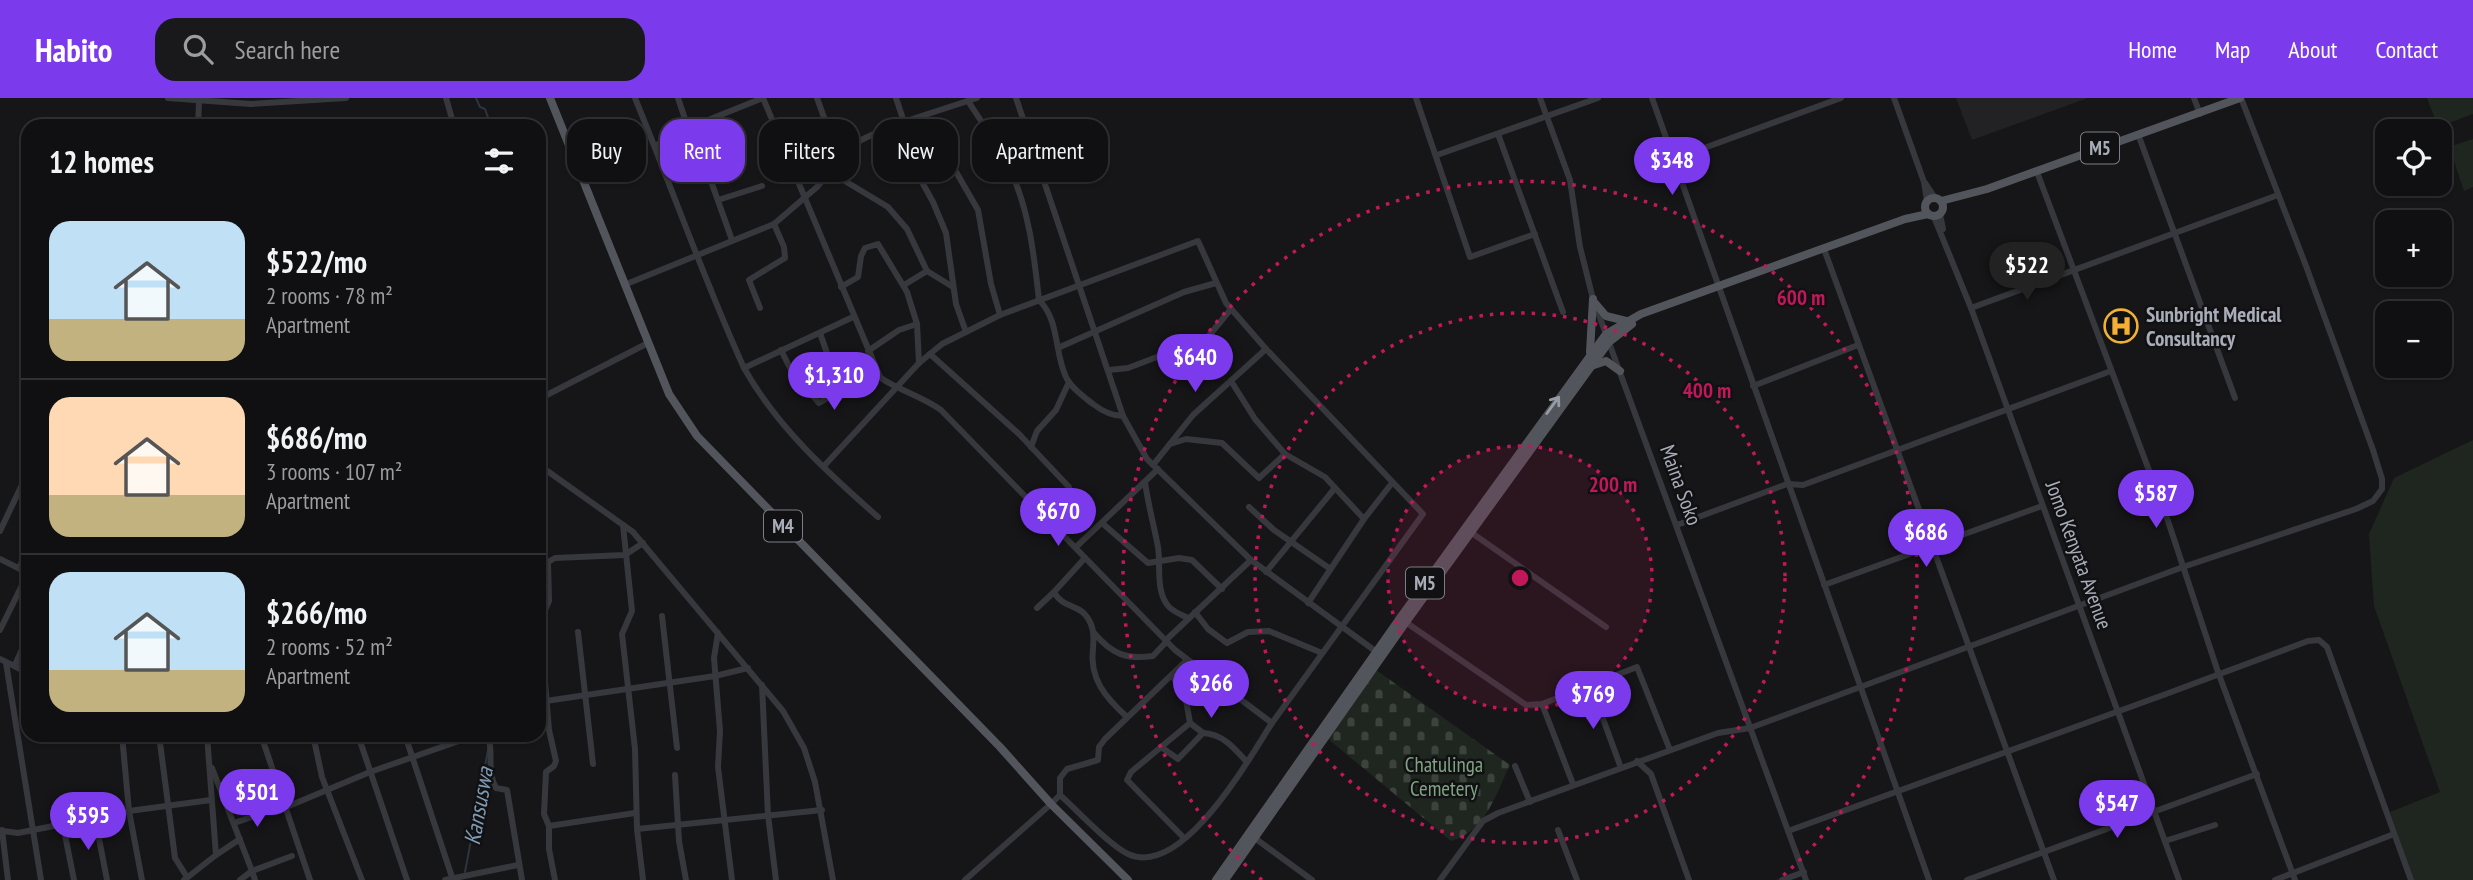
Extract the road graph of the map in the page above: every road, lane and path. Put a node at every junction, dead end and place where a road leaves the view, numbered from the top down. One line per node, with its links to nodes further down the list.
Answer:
1 (167, 98): 22 (street)
2 (346, 98): 20 (street)
3 (446, 98): 27 (street)
4 (550, 98): 59 (main road, M4)
5 (635, 98): 36 (street)
6 (678, 98): 28 (street)
7 (763, 98): 29 (street); 46 (street)
8 (817, 98): 30 (street)
9 (896, 98): 31 (street)
10 (977, 98): 21 (street)
11 (1016, 98): 58 (street)
12 (1416, 98): 37 (street)
13 (1540, 98): 25 (street, Maina Soko)
14 (1598, 98): 25 (street)
15 (1652, 98): 38 (street)
16 (1842, 98): 38 (street)
17 (1894, 98): 48 (street, Jomo Kenyata Avenue)
18 (2194, 98): 23 (street)
19 (2240, 98): 23 (main road, M5); 45 (street)
20 (229, 101): 22 (street)
21 (968, 101): 24 (street); 65 (street)
22 (199, 102): 26 (street)
23 (2200, 114): 34 (main road, M5)
24 (924, 116): 32 (street); 71 (street)
25 (1547, 116): 33 (street); 64 (street, Maina Soko)
26 (198, 119)
27 (451, 119)
28 (685, 119)
29 (710, 119)
30 (825, 119)
31 (903, 119)
32 (914, 119)
33 (1498, 134): 37 (street); 50 (street)
34 (2138, 134): 39 (main road, M5); 51 (street)
35 (660, 143): 36 (street)
36 (655, 146): 54 (street)
37 (1437, 155): 50 (street)
38 (1674, 159): 63 (street)
39 (2037, 172): 48 (main road, M5); 56 (street)
40 (711, 182): 47 (street)
41 (821, 182): 46 (street)
42 (848, 182): 55 (street)
43 (921, 182): 61 (street)
44 (762, 186): 47 (street)
45 (2278, 195): 51 (street); 133 (street)
46 (806, 199): 49 (street); 62 (street)
47 (718, 201): 52 (street)
48 (1934, 207): 53 (main road, M5); 67 (street, Jomo Kenyata Avenue)
49 (774, 224): 52 (street); 66 (street)
50 (1535, 234): 70 (street)
51 (2175, 235): 56 (street); 98 (street)
52 (732, 240): 54 (street)
53 (1824, 249): 63 (main road, M5); 80 (street)
54 (699, 254): 59 (street); 89 (street)
55 (928, 271): 60 (street); 61 (street)
56 (2073, 271): 67 (street); 91 (street)
57 (1216, 283): 58 (street); 68 (street); 76 (street)
58 (1080, 284): 65 (street); 76 (street)
59 (624, 285): 79 (main road, M4)
60 (904, 285): 62 (street); 74 (street)
61 (953, 286): 75 (street)
62 (841, 287): 72 (street)
63 (1718, 287): 69 (main road, M5); 96 (street)
64 (1593, 299): 73 (main road); 78 (street, Maina Soko); 86 (main road)
65 (1039, 300): 71 (street); 81 (street)
66 (760, 308)
67 (1971, 308): 99 (street, Jomo Kenyata Avenue)
68 (1231, 309): 82 (street); 90 (street)
69 (1655, 309): 73 (main road, M5); 78 (main road, M5)
70 (1563, 312)
71 (1000, 315): 75 (street)
72 (853, 317): 77 (street); 84 (street)
73 (1628, 321): 78 (main road, M5)
74 (917, 324): 84 (street); 87 (street)
75 (966, 332): 85 (street)
76 (1096, 332): 81 (street); 90 (street)
77 (820, 333): 83 (street); 83 (street)
78 (1608, 338): 86 (main road, M5); 88 (main road, M5); 92 (street, Maina Soko)
79 (648, 343): 97 (street); 215 (main road, M4)
80 (1858, 345): 96 (street); 103 (street)
81 (1060, 347): 94 (street)
82 (1265, 349): 93 (street); 109 (street)
83 (781, 350): 89 (street)
84 (867, 351): 95 (street)
85 (930, 354): 87 (street); 102 (street)
86 (1589, 354): 121 (main road, M5, one-way to 86)
87 (919, 363): 95 (street)
88 (1594, 365): 92 (main road); 121 (main road, M5)
89 (744, 368): 105 (street)
90 (1108, 370): 100 (street)
91 (2111, 371): 99 (street); 133 (street)
92 (1620, 372): 120 (street, Maina Soko)
93 (1231, 381): 101 (street); 104 (street)
94 (1069, 382): 100 (street); 102 (street)
95 (898, 385): 105 (street); 116 (street)
96 (1753, 386): 110 (street)
97 (546, 394)
98 (2235, 398)
99 (2007, 408): 103 (street); 113 (street, Jomo Kenyata Avenue)
100 (1123, 416): 106 (street)
101 (1168, 445): 104 (street); 106 (street)
102 (1031, 447): 116 (street)
103 (1895, 450): 110 (street); 126 (street)
104 (1285, 454): 112 (street)
105 (824, 466): 115 (street)
106 (1155, 467): 108 (street); 130 (street)
107 (546, 470): 119 (street)
108 (1144, 482): 118 (street); 132 (street)
109 (1392, 483): 117 (street); 150 (street)
110 (1787, 484): 120 (street); 138 (street)
111 (21, 487): 122 (street)
112 (1335, 488): 117 (street); 123 (street)
113 (2042, 506): 126 (street); 143 (street, Jomo Kenyata Avenue)
114 (1248, 507): 123 (street)
115 (878, 517)
116 (1048, 518): 125 (street)
117 (1364, 519): 135 (street)
118 (1102, 523): 125 (street); 132 (street)
119 (624, 525): 124 (street); 127 (street)
120 (1677, 525): 182 (street, Maina Soko)
121 (1468, 530): 149 (main road, M5); 151 (street)
122 (0, 531)
123 (1292, 541): 135 (street); 137 (street)
124 (643, 543): 127 (street); 154 (street)
125 (1076, 547): 128 (street)
126 (1932, 547): 138 (street); 157 (street)
127 (625, 555): 144 (street); 172 (street)
128 (1085, 558): 141 (street); 156 (street)
129 (3, 561): 134 (street); 136 (street)
130 (1251, 561): 137 (street); 140 (street)
131 (21, 564): 134 (street)
132 (1157, 564): 140 (street); 148 (street)
133 (2183, 567): 143 (street); 166 (street)
134 (19, 568)
135 (1329, 569): 142 (street)
136 (0, 571)
137 (1266, 572): 142 (street)
138 (1824, 585): 173 (street)
139 (21, 587): 152 (street)
140 (1222, 589): 146 (street)
141 (1054, 592): 145 (street); 155 (street)
142 (1308, 603): 150 (street)
143 (2078, 606): 157 (street); 177 (street, Jomo Kenyata Avenue)
144 (546, 608)
145 (1037, 608)
146 (1195, 612): 148 (street); 159 (street)
147 (662, 616): 169 (street)
148 (1188, 618): 156 (street)
149 (1403, 620): 160 (main road, M5); 176 (street)
150 (1341, 626): 159 (street); 160 (street)
151 (1606, 627)
152 (0, 630)
153 (578, 632): 174 (street)
154 (718, 633): 164 (street); 168 (street)
155 (1094, 634): 156 (street); 179 (street)
156 (1166, 640): 162 (street)
157 (1969, 647): 173 (street); 196 (street)
158 (21, 652): 163 (street)
159 (1322, 653): 181 (street)
160 (1379, 654): 237 (main road, M5)
161 (2, 661): 163 (street); 233 (street)
162 (1186, 661): 167 (street); 181 (street)
163 (15, 665): 165 (street)
164 (748, 668): 168 (street); 170 (street)
165 (21, 669)
166 (2218, 672): 177 (street); 207 (street); 236 (street)
167 (1172, 675): 179 (street); 180 (street)
168 (715, 676): 169 (street); 225 (street)
169 (671, 683): 172 (street); 194 (street)
170 (762, 685): 219 (street); 223 (street)
171 (1591, 686): 176 (street); 195 (street); 204 (street)
172 (628, 687): 174 (street); 222 (street)
173 (1860, 687): 182 (street); 211 (street)
174 (584, 693): 175 (street); 202 (street)
175 (546, 700)
176 (1542, 704): 209 (street)
177 (2116, 710): 196 (street); 221 (street, Jomo Kenyata Avenue)
178 (546, 715): 229 (street)
179 (1127, 717): 212 (street)
180 (1190, 723): 183 (street); 193 (street)
181 (1272, 723): 199 (street)
182 (1751, 728): 195 (street); 235 (street, Maina Soko)
183 (1203, 733): 193 (street); 199 (street)
184 (123, 742): 220 (street)
185 (160, 742): 216 (street)
186 (208, 742): 201 (street)
187 (263, 742): 217 (street)
188 (315, 742): 210 (street)
189 (360, 742): 205 (street)
190 (407, 742): 198 (street)
191 (456, 742): 198 (street)
192 (490, 742): 245 (street)
193 (1161, 747): 238 (street)
194 (677, 748)
195 (1670, 750): 197 (street)
196 (2007, 750): 211 (street); 241 (street)
197 (1653, 757): 200 (street); 206 (street)
198 (412, 758): 205 (street); 250 (street)
199 (1247, 761): 238 (street)
200 (1637, 761): 204 (street); 206 (street)
201 (209, 763): 213 (street); 226 (street)
202 (593, 764)
203 (1515, 766): 214 (street)
204 (1621, 768): 209 (street)
205 (370, 772): 210 (street); 260 (street)
206 (1651, 774): 275 (street)
207 (2257, 774): 221 (street); 248 (street)
208 (675, 775): 230 (street)
209 (1573, 785): 214 (street)
210 (327, 789): 217 (street); 259 (street)
211 (1896, 790): 235 (street); 278 (street)
212 (1059, 794): 215 (street); 238 (street)
213 (211, 800): 216 (street); 243 (street)
214 (1530, 802): 273 (street)
215 (1051, 804): 268 (street); 269 (main road, M4)
216 (167, 805): 220 (street); 249 (street)
217 (284, 808): 258 (street)
218 (272, 810): 226 (street)
219 (822, 810): 223 (street); 267 (street)
220 (129, 811): 224 (street); 255 (street)
221 (2153, 812): 240 (street, Jomo Kenyata Avenue); 241 (street)
222 (635, 813): 229 (street); 231 (street)
223 (768, 816): 225 (street); 266 (street)
224 (95, 818): 227 (street); 254 (street)
225 (723, 821): 230 (street); 265 (street)
226 (234, 823): 239 (street)
227 (63, 825): 233 (street); 253 (street)
228 (2215, 825): 240 (street)
229 (549, 826): 262 (street)
230 (678, 826): 231 (street); 264 (street)
231 (637, 829): 263 (street)
232 (1, 830): 233 (street); 242 (street)
233 (32, 830): 252 (street)
234 (1558, 830): 274 (street)
235 (1788, 831): 247 (street, Maina Soko)
236 (2394, 834): 248 (street); 283 (street)
237 (1251, 836): 270 (main road, M5); 271 (main road, M5); 272 (street)
238 (1183, 837)
239 (240, 839): 243 (street); 246 (street)
240 (2165, 841): 281 (street, Jomo Kenyata Avenue)
241 (2043, 852): 279 (street); 280 (street)
242 (2, 854): 251 (street)
243 (216, 855): 249 (street)
244 (292, 856): 246 (street)
245 (519, 865): 250 (street); 261 (street)
246 (252, 871): 256 (street); 257 (street)
247 (1804, 872): 276 (street); 277 (street, Maina Soko)
248 (2294, 877): 282 (street)
249 (186, 879)
250 (449, 879)
251 (9, 880)
252 (41, 880)
253 (74, 880)
254 (107, 880)
255 (142, 880)
256 (240, 880)
257 (255, 880)
258 (310, 880)
259 (362, 880)
260 (407, 880)
261 (522, 880)
262 (555, 880)
263 (643, 880)
264 (686, 880)
265 (732, 880)
266 (776, 880)
267 (833, 880)
268 (965, 880)
269 (1128, 880)
270 (1216, 880)
271 (1225, 880)
272 (1312, 880)
273 (1440, 880)
274 (1577, 880)
275 (1689, 880)
276 (1782, 880)
277 (1807, 880)
278 (1929, 880)
279 (1967, 880)
280 (2053, 880)
281 (2179, 880)
282 (2275, 880)
283 (2411, 880)

